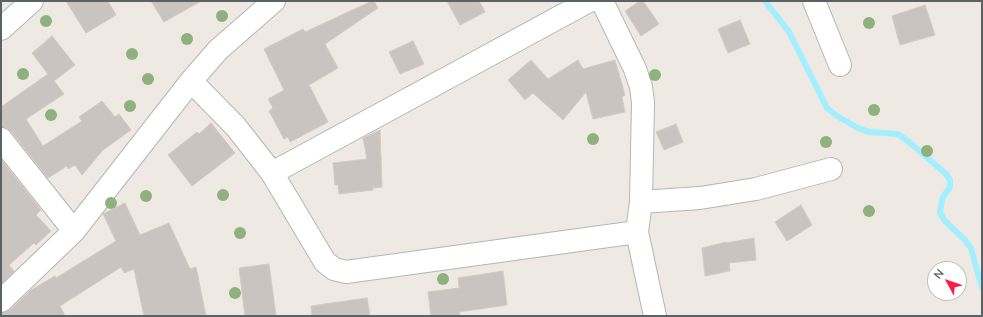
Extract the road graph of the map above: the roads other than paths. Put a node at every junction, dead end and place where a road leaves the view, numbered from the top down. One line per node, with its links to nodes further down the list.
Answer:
1 (32, 1): 6 (street)
2 (274, 1): 8 (street)
3 (589, 1): 11 (street)
4 (602, 1): 12 (street)
5 (814, 1): 7 (street)
6 (1, 29)
7 (840, 65)
8 (191, 81): 11 (street); 13 (street)
9 (1, 139): 13 (street)
10 (830, 169): 12 (street)
11 (272, 173): 14 (street)
12 (641, 202): 14 (street)
13 (74, 231): 15 (street)
14 (637, 232): 16 (street)
15 (1, 301)
16 (655, 316)

